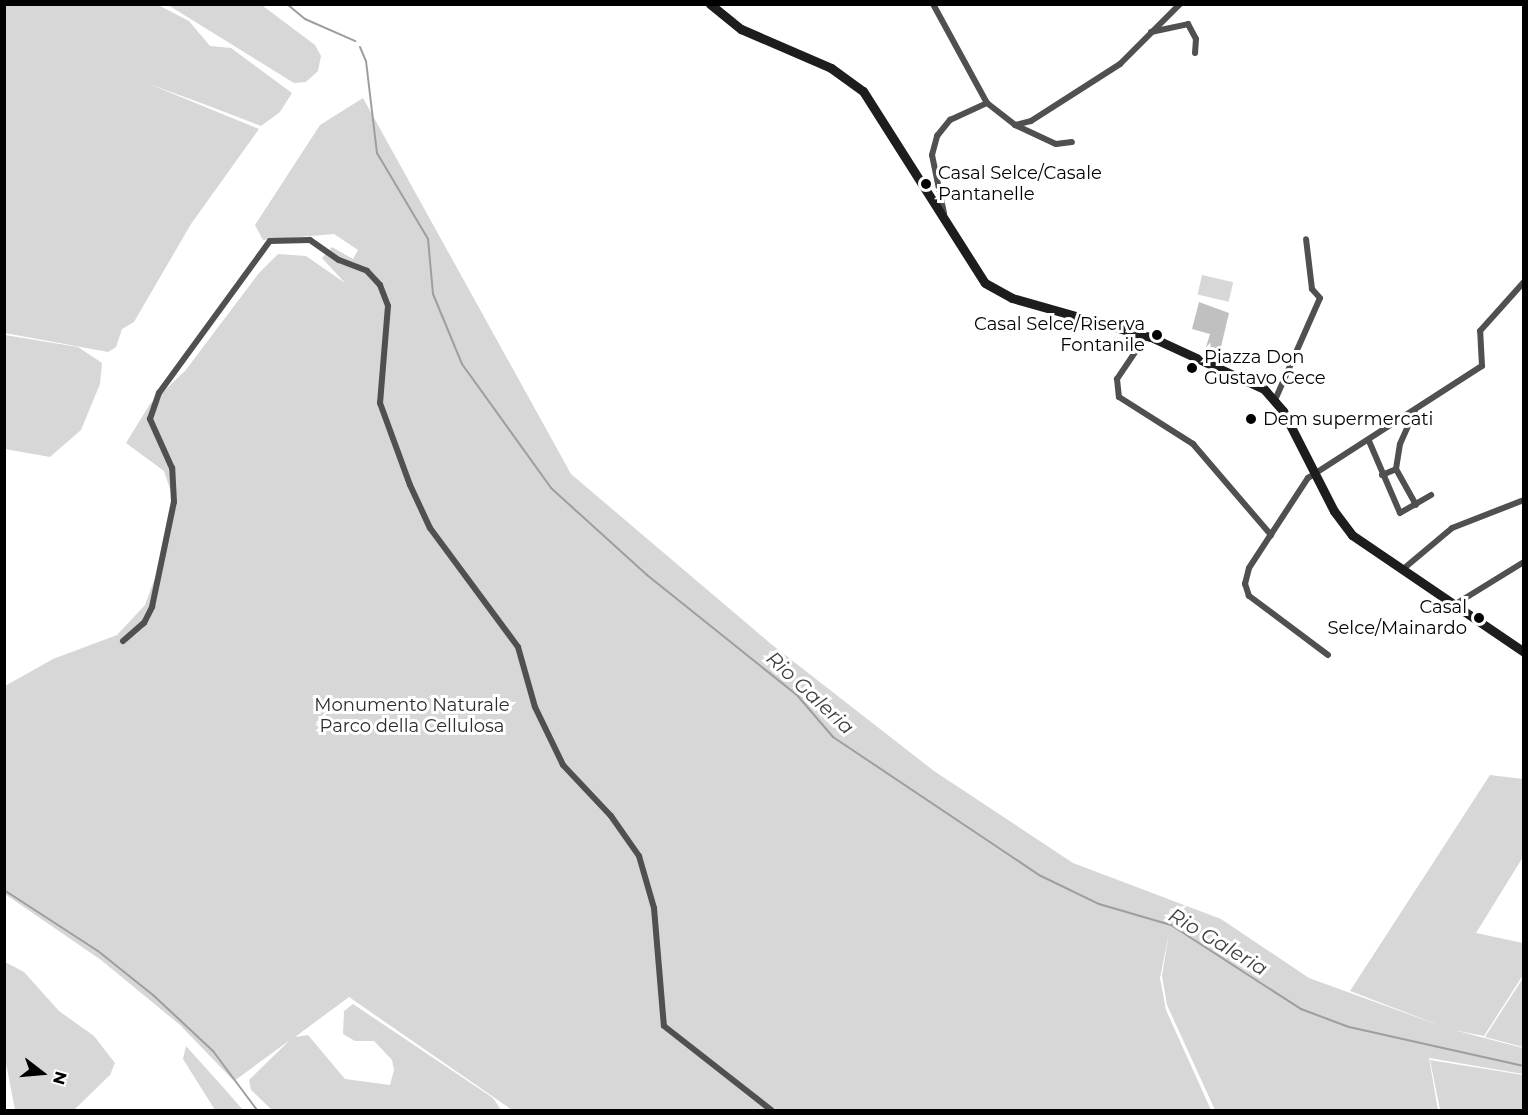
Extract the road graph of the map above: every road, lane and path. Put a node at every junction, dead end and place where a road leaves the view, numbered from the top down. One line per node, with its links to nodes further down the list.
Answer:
1 (710, 4): 9 (main road)
2 (933, 4): 6 (street)
3 (1180, 4): 4 (street)
4 (1148, 34): 5 (street); 7 (street)
5 (1195, 53)
6 (987, 103): 7 (street); 9 (street)
7 (1015, 125): 8 (street)
8 (1072, 142)
9 (947, 228): 12 (main road)
10 (1306, 239): 13 (street)
11 (1524, 282): 14 (street)
12 (1146, 336): 13 (main road); 22 (street)
13 (1275, 399): 17 (main road)
14 (1415, 410): 15 (street); 16 (street)
15 (1369, 441): 17 (street); 18 (street)
16 (1396, 469): 18 (street); 21 (street)
17 (1315, 473): 22 (street); 24 (main road)
18 (1383, 475): 21 (street)
19 (1431, 495): 21 (street)
20 (1524, 500): 24 (street)
21 (1416, 505)
22 (1271, 535): 28 (street)
23 (1524, 562): 25 (street)
24 (1401, 570): 25 (main road)
25 (1454, 605): 27 (main road)
26 (123, 641): 29 (street)
27 (1524, 652)
28 (1328, 655)
29 (771, 1110)

